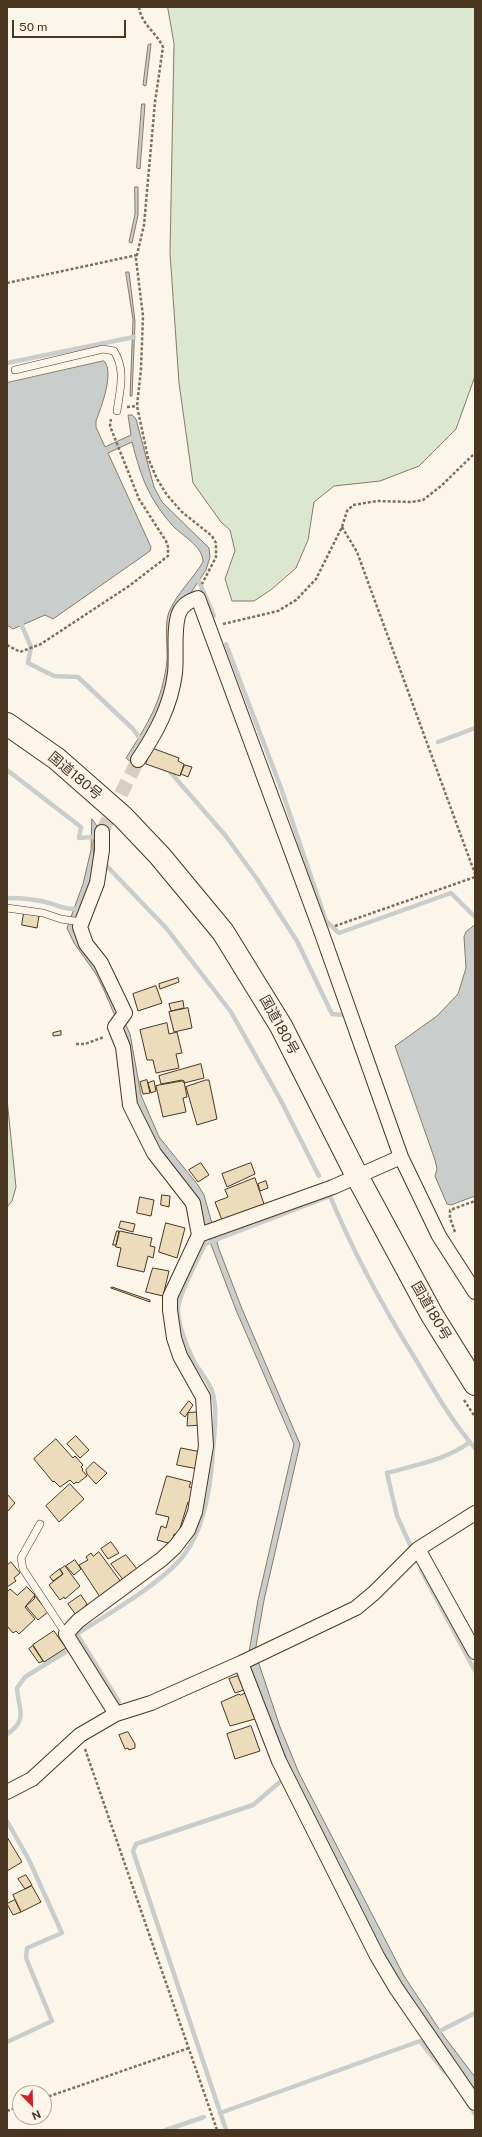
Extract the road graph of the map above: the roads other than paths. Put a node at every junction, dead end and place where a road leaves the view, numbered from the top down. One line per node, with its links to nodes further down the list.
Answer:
1 (16, 370): 2 (lane)
2 (117, 411)
3 (7, 724): 9 (highway, 国道180号)
4 (138, 760): 8 (street)
5 (102, 832): 7 (street)
6 (7, 908): 7 (lane)
7 (80, 922): 10 (street)
8 (401, 1157): 9 (street); 11 (street)
9 (357, 1176): 10 (street); 12 (highway, 国道180号)
10 (198, 1235): 16 (street)
11 (475, 1292)
12 (475, 1384)
13 (475, 1513): 15 (street)
14 (40, 1524): 16 (lane)
15 (418, 1549): 17 (street); 18 (street)
16 (66, 1634): 19 (street)
17 (475, 1652)
18 (241, 1663): 19 (street); 21 (street)
19 (116, 1714): 20 (street)
20 (7, 1792)
21 (475, 2103)

